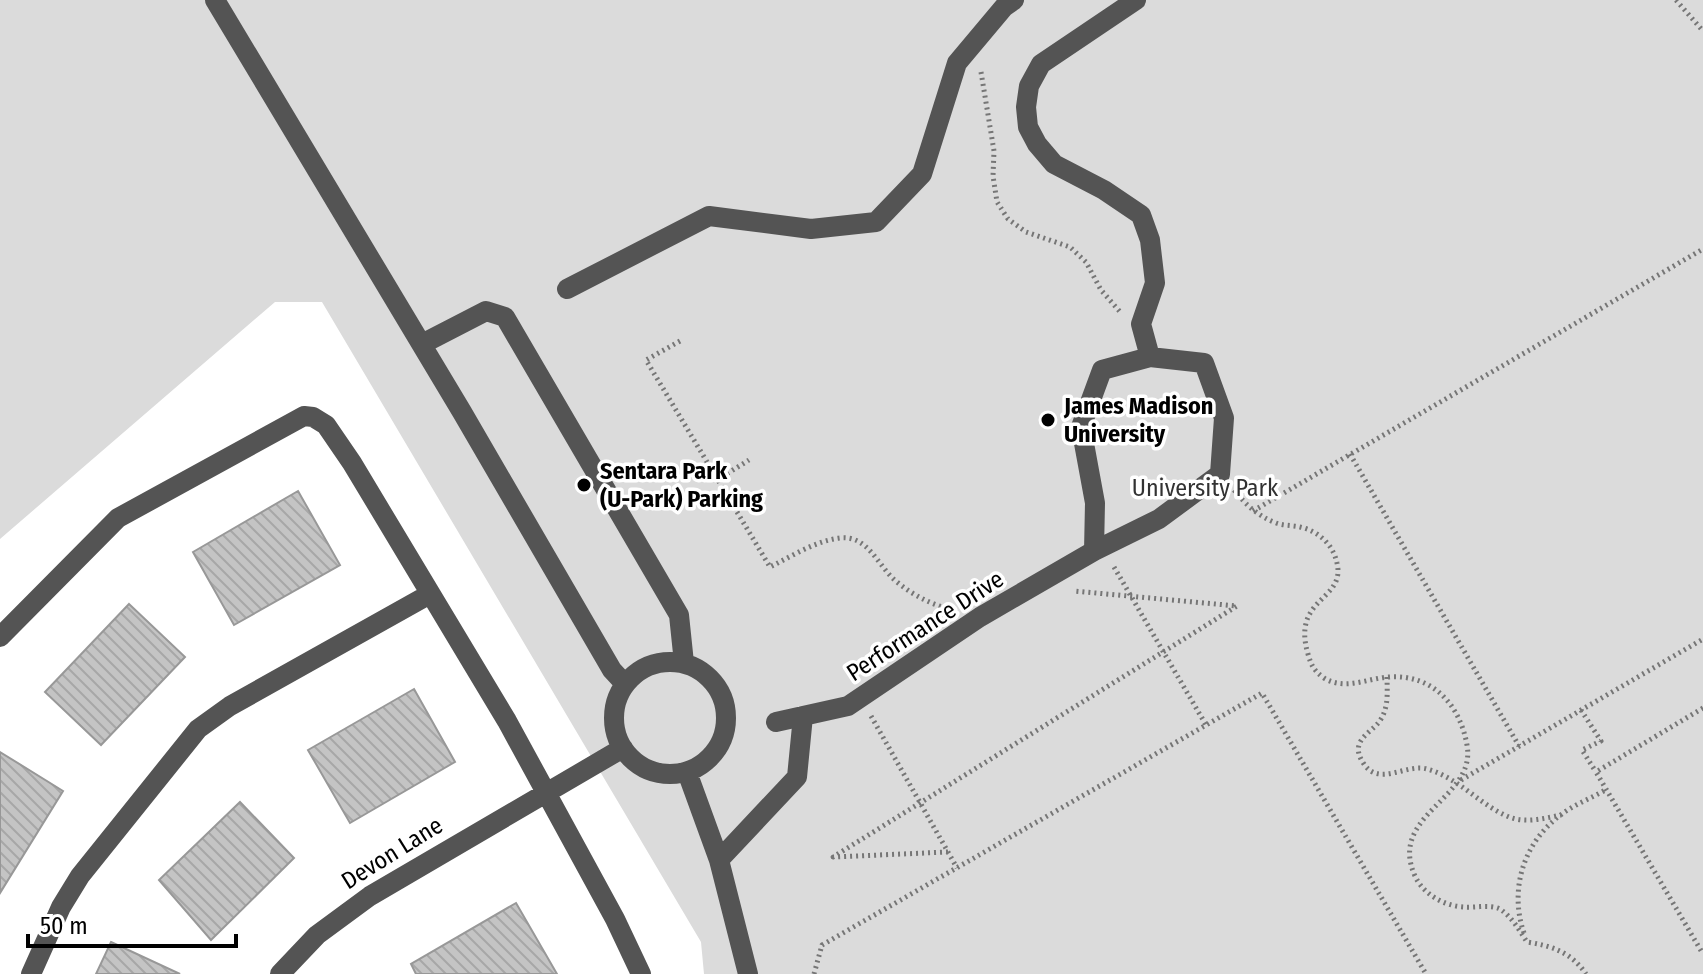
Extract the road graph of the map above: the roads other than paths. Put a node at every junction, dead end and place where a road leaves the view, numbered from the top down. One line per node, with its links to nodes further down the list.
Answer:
1 (215, 0): 5 (street)
2 (1014, 0): 4 (street)
3 (1136, 0): 6 (street)
4 (567, 289)
5 (422, 344): 10 (street); 11 (street)
6 (1150, 357): 7 (street); 7 (street, Performance Drive)
7 (1098, 549): 12 (street, Performance Drive)
8 (430, 594): 9 (street); 16 (street); 19 (street)
9 (0, 637)
10 (684, 663): 11 (street); 15 (street)
11 (625, 684): 14 (street)
12 (803, 716): 13 (street, Performance Drive); 17 (street)
13 (776, 722)
14 (623, 748): 15 (street); 16 (street, Devon Lane)
15 (687, 772): 17 (street)
16 (544, 792): 18 (street, Devon Lane); 20 (street)
17 (719, 860): 21 (street)
18 (284, 973)
19 (31, 974)
20 (641, 974)
21 (748, 974)

